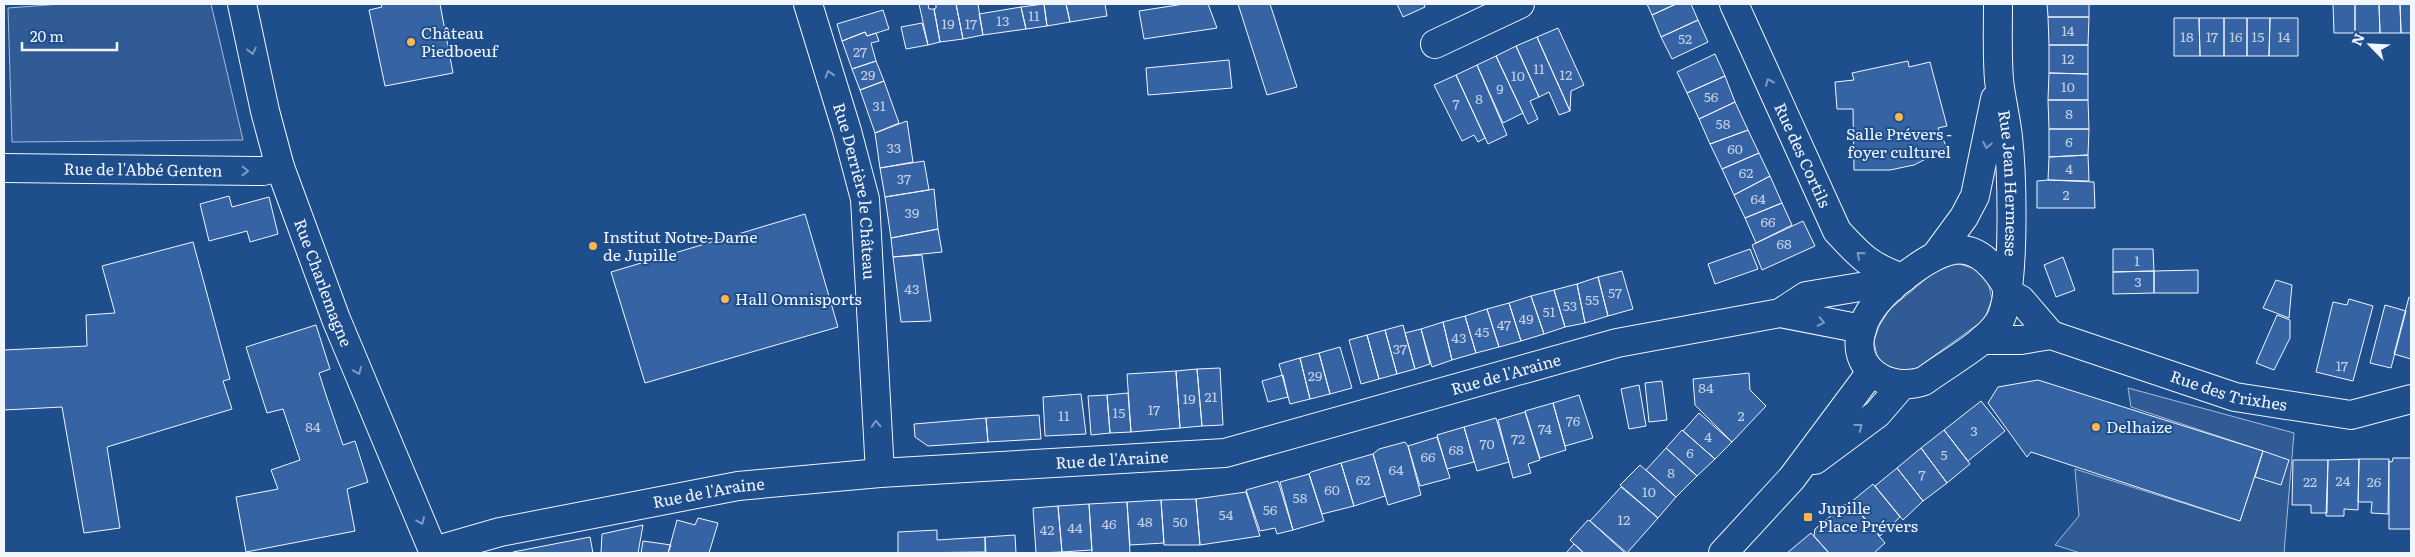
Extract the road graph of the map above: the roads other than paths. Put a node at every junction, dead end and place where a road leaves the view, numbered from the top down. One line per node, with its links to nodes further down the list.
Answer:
1 (242, 4): 8 (street, Rue Charlemagne, one-way to 8)
2 (808, 4): 20 (street, Rue Derrière le Château, one-way to 2)
3 (1520, 4): 6 (street)
4 (1734, 4): 11 (street, Rue des Cortils, one-way to 4)
5 (1998, 4): 7 (street, Rue Jean Hermesse)
6 (1435, 44)
7 (1999, 80): 10 (street, Rue Jean Hermesse, one-way to 10); 12 (street, Rue Jean Hermesse)
8 (280, 167): 9 (street, Rue de l'Abbé Genten, one-way to 8); 22 (street, Rue Charlemagne, one-way to 22)
9 (4, 168)
10 (1936, 255): 11 (street); 12 (street)
11 (1897, 283): 13 (street); 14 (street)
12 (2007, 290): 15 (street, Rue des Trixhes); 16 (street)
13 (1780, 313): 14 (street, one-way to 14); 20 (street, Rue de l'Araine)
14 (1862, 329): 17 (street)
15 (2052, 334): 16 (street); 19 (street, Rue des Trixhes)
16 (1982, 340): 18 (street)
17 (1871, 372): 18 (street); 21 (street)
18 (1902, 386): 21 (street, one-way to 18)
19 (2411, 399)
20 (880, 472): 22 (street, Rue de l'Araine)
21 (1792, 478): 23 (street)
22 (434, 552)
23 (1723, 553)

